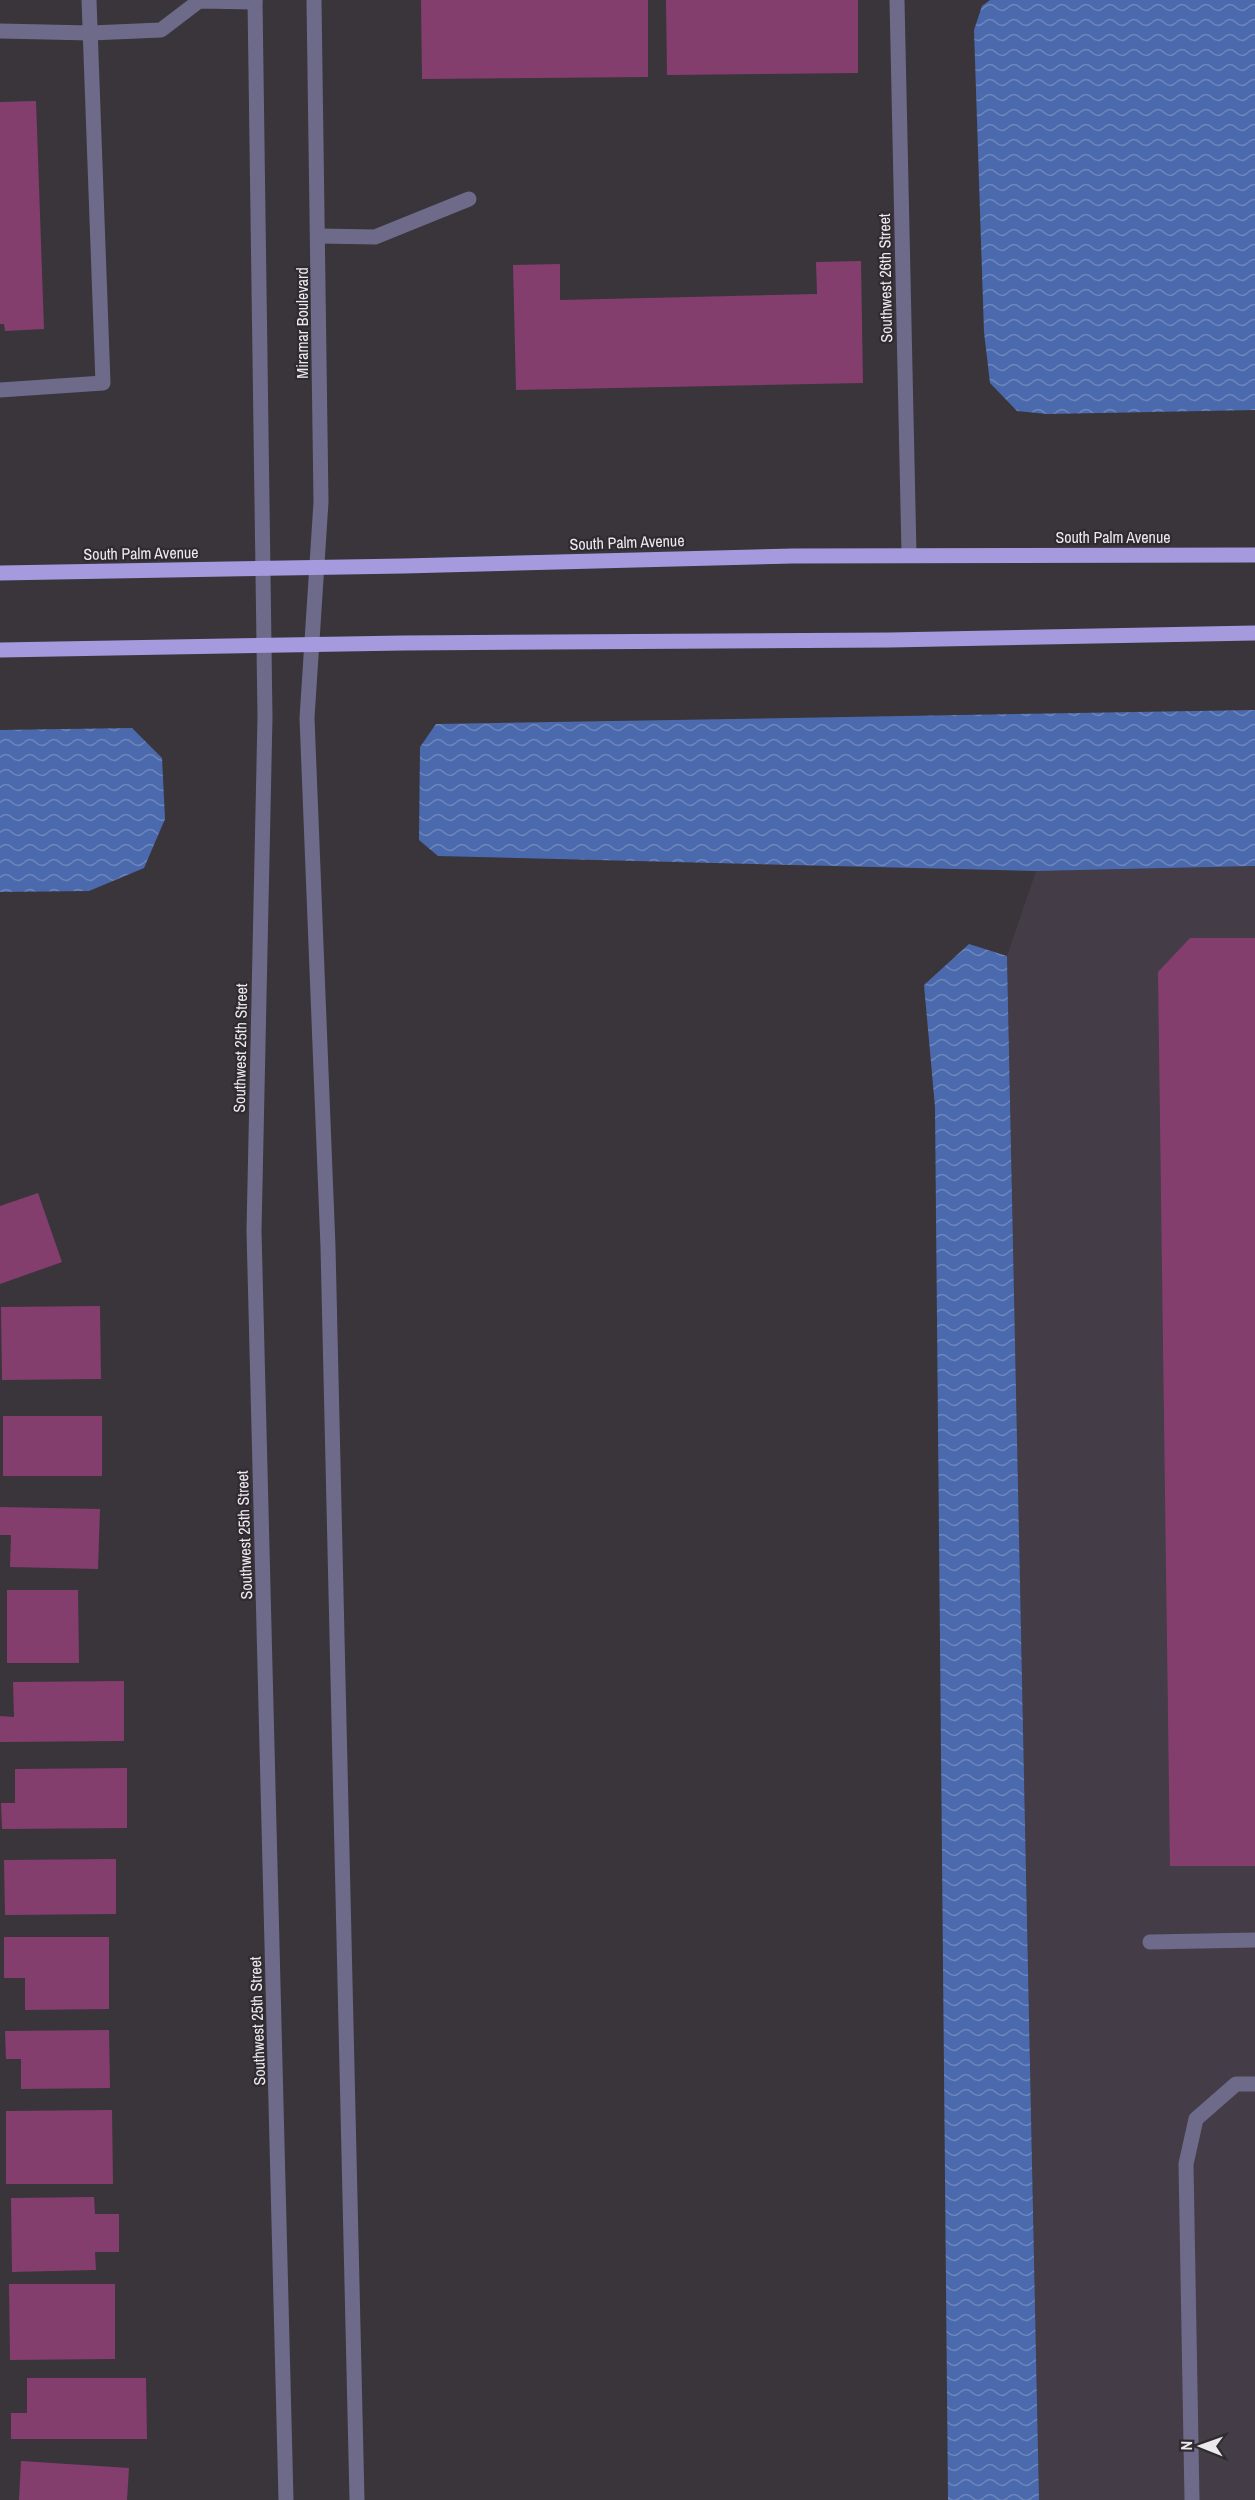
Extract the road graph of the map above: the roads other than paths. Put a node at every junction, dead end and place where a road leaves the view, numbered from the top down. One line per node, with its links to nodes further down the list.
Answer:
1 (89, 0): 6 (street)
2 (314, 0): 8 (street, Miramar Boulevard)
3 (897, 0): 10 (street, Southwest 26th Street)
4 (255, 1): 6 (street); 13 (street)
5 (0, 31): 6 (street)
6 (90, 33): 9 (street)
7 (469, 199): 8 (street)
8 (319, 236): 12 (street, Miramar Boulevard)
9 (0, 390)
10 (909, 555): 11 (main road, South Palm Avenue); 12 (main road, South Palm Avenue)
11 (1255, 555)
12 (317, 568): 13 (main road, South Palm Avenue); 16 (street, Miramar Boulevard)
13 (262, 569): 14 (main road, South Palm Avenue); 17 (street, Southwest 25th Street)
14 (0, 573)
15 (1255, 633): 16 (main road)
16 (312, 645): 17 (main road); 23 (street)
17 (264, 646): 18 (main road); 22 (street, Southwest 25th Street)
18 (0, 650)
19 (1255, 1940): 20 (street)
20 (1150, 1942)
21 (1255, 2084): 24 (street)
22 (286, 2500)
23 (357, 2500)
24 (1192, 2500)

